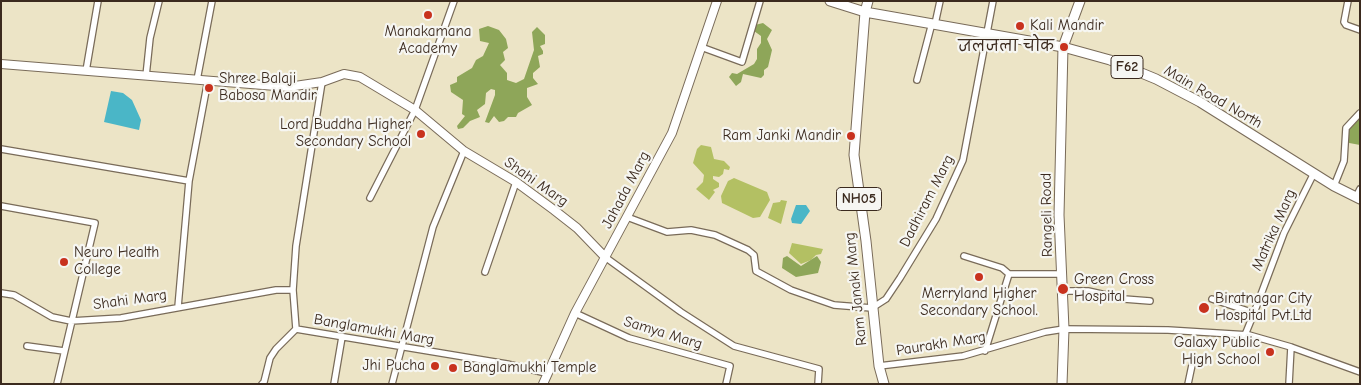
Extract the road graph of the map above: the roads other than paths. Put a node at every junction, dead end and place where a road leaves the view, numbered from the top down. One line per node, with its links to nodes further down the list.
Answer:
1 (98, 1): 20 (street)
2 (159, 1): 21 (street)
3 (212, 1): 22 (street)
4 (454, 1): 26 (street)
5 (717, 1): 17 (street, Jahada Marg)
6 (760, 1): 17 (street)
7 (830, 1): 13 (main road, F62)
8 (868, 1): 13 (main road, NH05)
9 (940, 1): 14 (street)
10 (993, 1): 16 (street, Dadhiram Marg)
11 (1080, 1): 18 (main road, Rangeli Road)
12 (1348, 1): 15 (street)
13 (865, 12): 14 (main road, Main Road North / F62); 49 (main road, Ram Janaki Marg / NH05)
14 (934, 23): 16 (main road, Main Road North / F62); 24 (street)
15 (1360, 30)
16 (988, 33): 18 (main road, Main Road North / F62); 49 (street, Dadhiram Marg)
17 (701, 47): 37 (street, Jahada Marg)
18 (1063, 47): 30 (main road, Main Road North / F62); 42 (main road, Rangeli Road)
19 (1, 64): 20 (street, Shahi Marg)
20 (86, 71): 21 (street, Shahi Marg)
21 (146, 76): 22 (street, Shahi Marg)
22 (197, 80): 23 (street, Shahi Marg)
23 (208, 80): 25 (street, Shahi Marg); 31 (street, Shahi Marg)
24 (917, 80)
25 (322, 82): 26 (street, Shahi Marg); 43 (street, Banglamukhi Marg)
26 (415, 110): 29 (street, Shahi Marg); 35 (street)
27 (1360, 113): 33 (street)
28 (1, 149): 31 (street)
29 (464, 152): 32 (street, Shahi Marg); 59 (street)
30 (1314, 173): 33 (main road, Main Road North / F62); 51 (street, Matrika Marg)
31 (189, 181): 48 (street, Shahi Marg)
32 (516, 182): 38 (street, Shahi Marg); 40 (street)
33 (1334, 186): 34 (main road, Main Road North / F62)
34 (1359, 195)
35 (370, 198)
36 (1, 206): 52 (street)
37 (627, 217): 38 (street, Jahada Marg); 49 (street)
38 (605, 256): 50 (street, Jahada Marg); 72 (street, Shahi Marg)
39 (964, 256): 41 (street)
40 (485, 272)
41 (1009, 274): 42 (street); 61 (street)
42 (1062, 274): 44 (main road, Rangeli Road)
43 (293, 290): 48 (street); 53 (street, Banglamukhi Marg)
44 (1062, 291): 47 (street); 54 (main road, Rangeli Road)
45 (1, 293): 52 (street, Shahi Marg)
46 (1212, 299): 51 (street)
47 (1150, 300)
48 (178, 307): 52 (street, Shahi Marg)
49 (872, 308): 63 (main road, Ram Janaki Marg / NH05)
50 (575, 312): 65 (street, Jahada Marg); 71 (street, Samya Marg)
51 (1254, 312): 55 (street, Matrika Marg)
52 (71, 321): 60 (street)
53 (296, 329): 56 (street, Banglamukhi Marg); 67 (street)
54 (1064, 329): 55 (street, Paurakh Marg); 61 (street, Paurakh Marg); 74 (main road, Rangeli Road)
55 (1245, 335): 58 (street, Paurakh Marg)
56 (342, 337): 59 (street, Banglamukhi Marg); 68 (street)
57 (28, 346): 60 (street)
58 (1291, 347): 64 (street, Paurakh Marg); 76 (street)
59 (400, 348): 65 (street, Banglamukhi Marg); 69 (street)
60 (64, 351): 66 (street)
61 (985, 351): 63 (street, Paurakh Marg)
62 (1192, 365): 75 (street)
63 (879, 366): 73 (main road, Ram Janaki Marg / NH05)
64 (1360, 372)
65 (546, 373): 70 (street, Jahada Marg)
66 (57, 384)
67 (262, 384)
68 (334, 384)
69 (392, 384)
70 (542, 384)
71 (726, 384)
72 (818, 384)
73 (884, 384)
74 (1062, 384)
75 (1188, 384)
76 (1289, 384)

